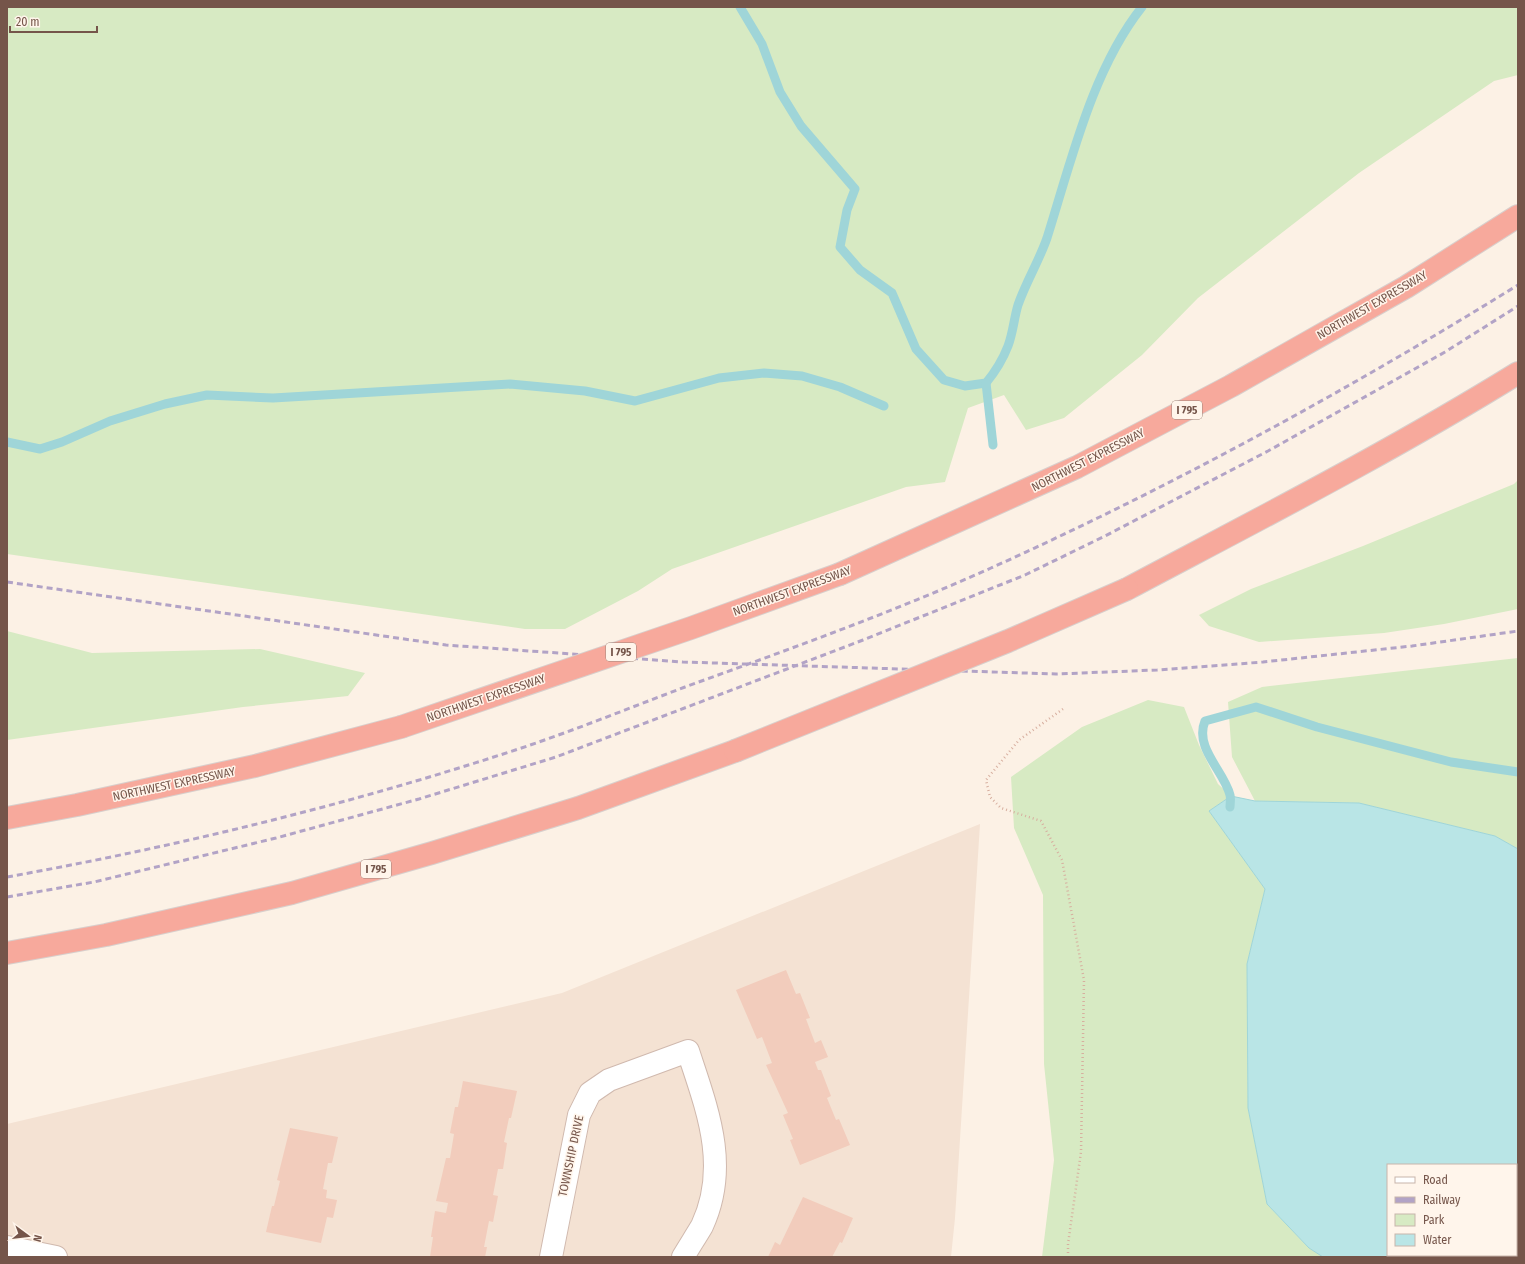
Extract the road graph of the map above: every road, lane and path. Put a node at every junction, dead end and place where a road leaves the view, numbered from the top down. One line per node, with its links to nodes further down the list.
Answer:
1 (1518, 216): 4 (highway, NORTHWEST EXPRESSWAY / I 795, bridge)
2 (1518, 373): 5 (highway, I 795, bridge)
3 (1063, 709): 10 (path)
4 (7, 818)
5 (7, 953)
6 (7, 1247): 7 (street)
7 (56, 1257)
8 (550, 1257): 9 (street, TOWNSHIP DRIVE)
9 (683, 1257)
10 (1068, 1257)

